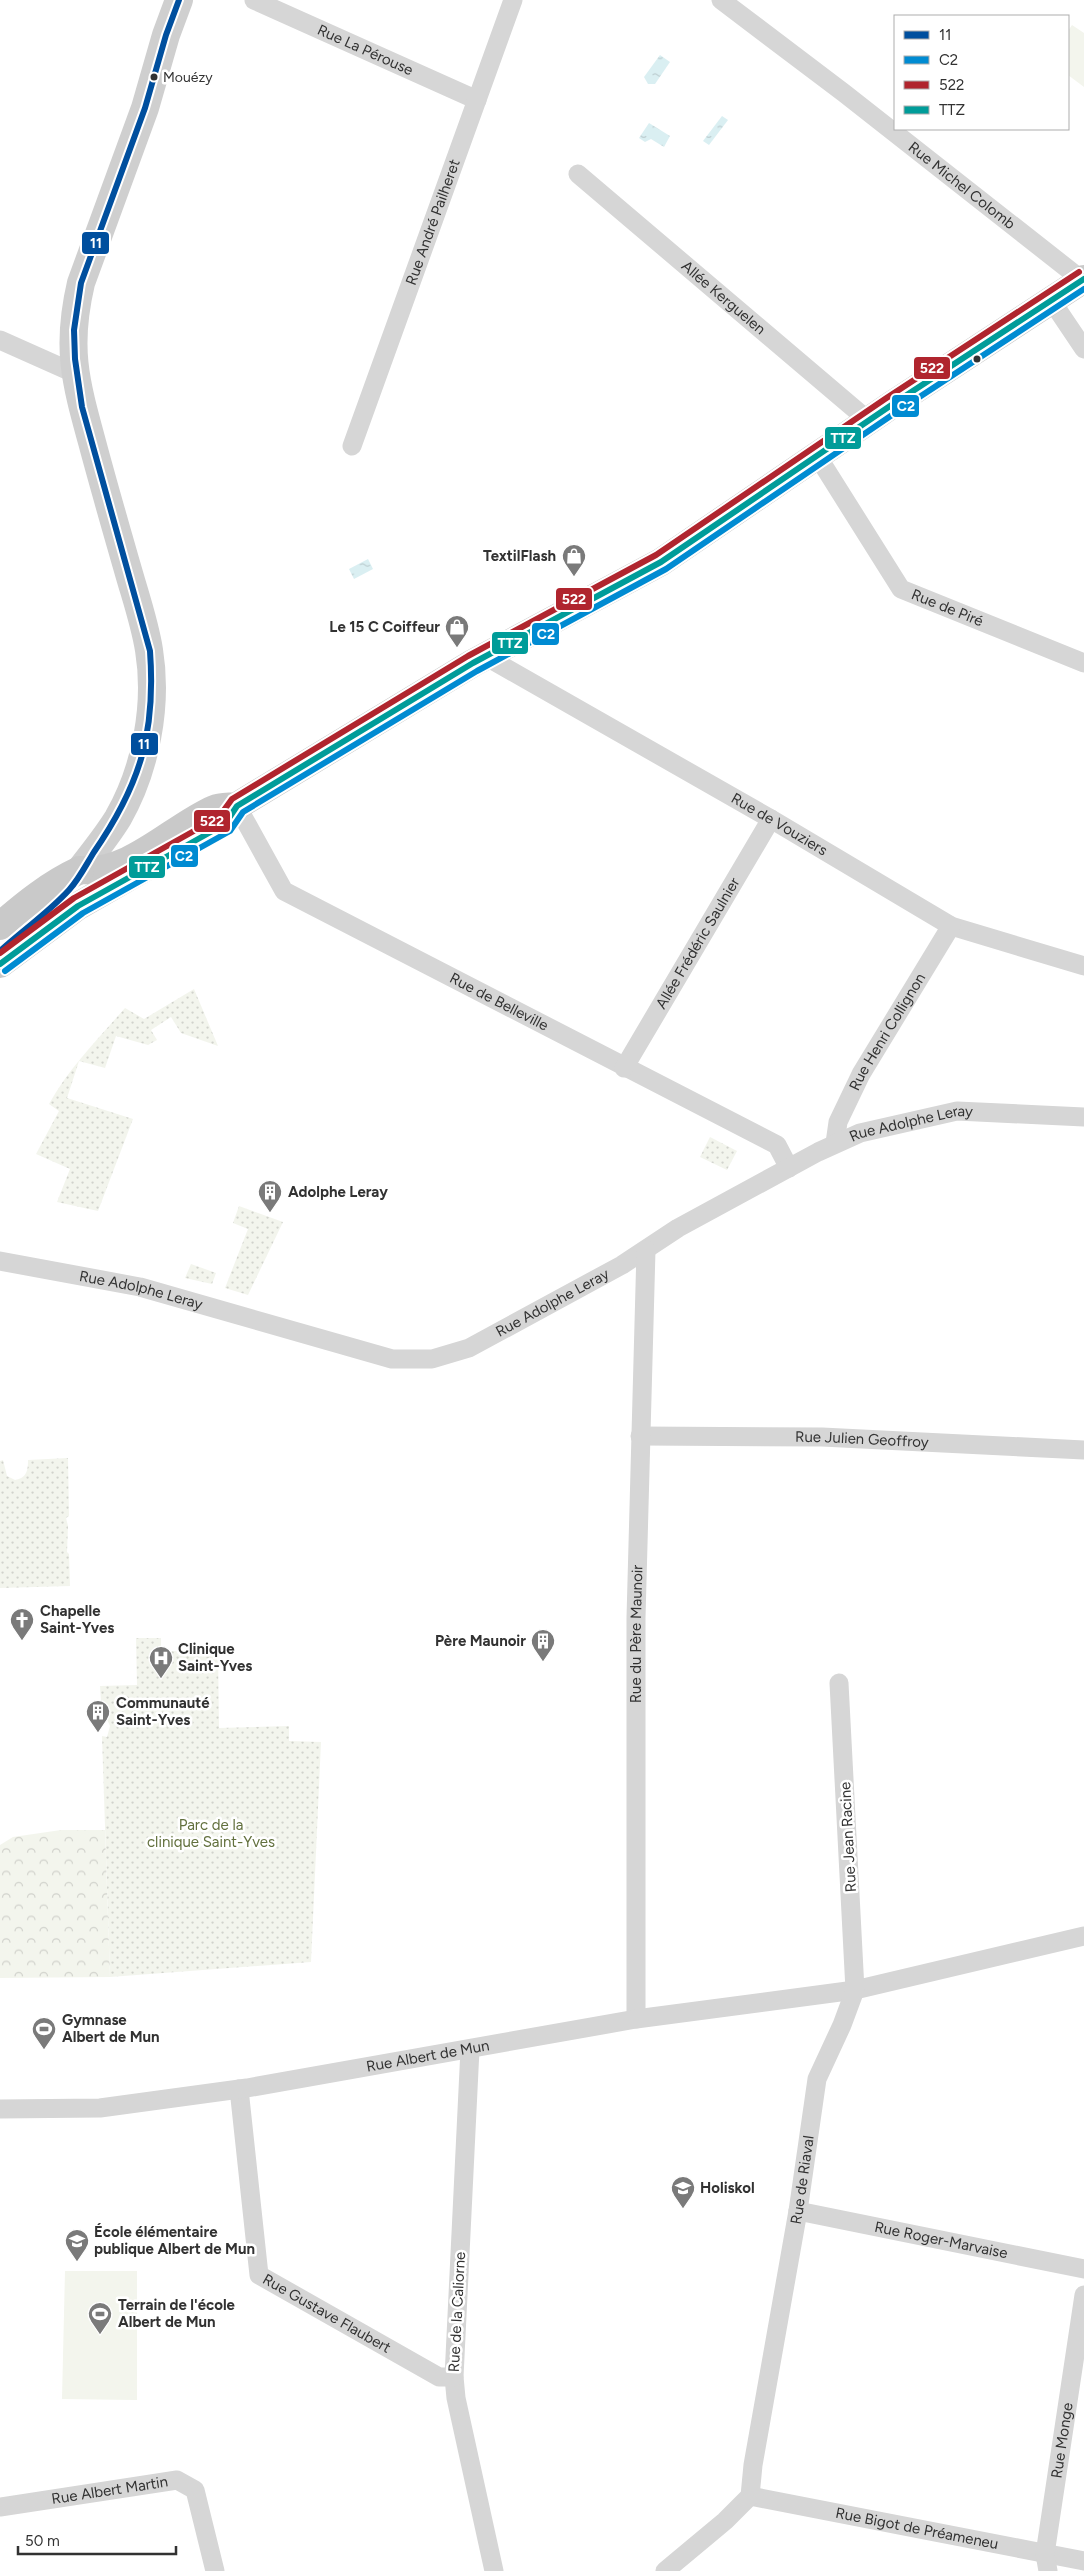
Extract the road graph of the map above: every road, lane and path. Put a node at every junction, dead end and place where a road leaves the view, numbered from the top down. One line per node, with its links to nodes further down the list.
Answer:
1 (180, 0): 11 (main road)
2 (254, 0): 5 (street, Rue La Pérouse)
3 (513, 0): 5 (street, Rue André Pailheret)
4 (721, 0): 7 (street, Rue Michel Colomb)
5 (477, 100): 13 (street, Rue André Pailheret)
6 (578, 174): 12 (street, Allée Kerguelen)
7 (1083, 280): 8 (main road)
8 (1051, 300): 10 (street); 12 (main road)
9 (0, 340): 11 (street)
10 (1084, 349)
11 (74, 373): 19 (main road)
12 (870, 422): 14 (main road)
13 (352, 446)
14 (818, 457): 15 (main road); 16 (street, Rue de Piré)
15 (485, 656): 17 (main road); 18 (street, Rue de Vouziers)
16 (1084, 663)
17 (237, 806): 19 (main road); 23 (main road); 25 (street, Rue de Belleville)
18 (771, 819): 21 (street, Rue de Vouziers); 25 (street, Allée Frédéric Saulnier)
19 (80, 870): 20 (main road); 22 (main road)
20 (0, 926)
21 (951, 926): 24 (street, Rue de Vouziers); 27 (street, Rue Henri Collignon)
22 (0, 951)
23 (0, 964)
24 (1084, 966)
25 (624, 1068): 28 (street, Rue de Belleville)
26 (1084, 1117): 27 (street, Rue Adolphe Leray)
27 (835, 1143): 28 (street, Rue Adolphe Leray)
28 (790, 1168): 29 (street, Rue Adolphe Leray)
29 (646, 1250): 30 (street, Rue Adolphe Leray); 31 (street, Rue du Père Maunoir)
30 (0, 1261)
31 (640, 1436): 32 (street, Rue Julien Geoffroy); 36 (street, Rue du Père Maunoir)
32 (1084, 1450)
33 (839, 1683): 35 (street, Rue Jean Racine)
34 (1084, 1936): 35 (street)
35 (855, 1990): 36 (street, Rue Albert de Mun); 40 (street, Rue de Riaval)
36 (636, 2019): 37 (street, Rue Albert de Mun)
37 (470, 2049): 38 (street, Rue Albert de Mun); 43 (street, Rue de la Caliorne)
38 (239, 2089): 39 (street, Rue Albert de Mun); 43 (street, Rue Gustave Flaubert)
39 (0, 2109)
40 (798, 2211): 41 (street, Rue Roger-Marvaise); 44 (street, Rue de Riaval)
41 (1084, 2269)
42 (1084, 2295): 47 (street, Rue Monge)
43 (454, 2377): 49 (street, Rue de la Caliorne)
44 (750, 2496): 47 (street, Rue Bigot de Préameneu); 50 (street)
45 (0, 2508): 48 (street, Rue Albert Martin)
46 (1084, 2561): 47 (street, Rue Bigot de Préameneu)
47 (1046, 2563)
48 (215, 2571)
49 (494, 2571)
50 (665, 2571)

